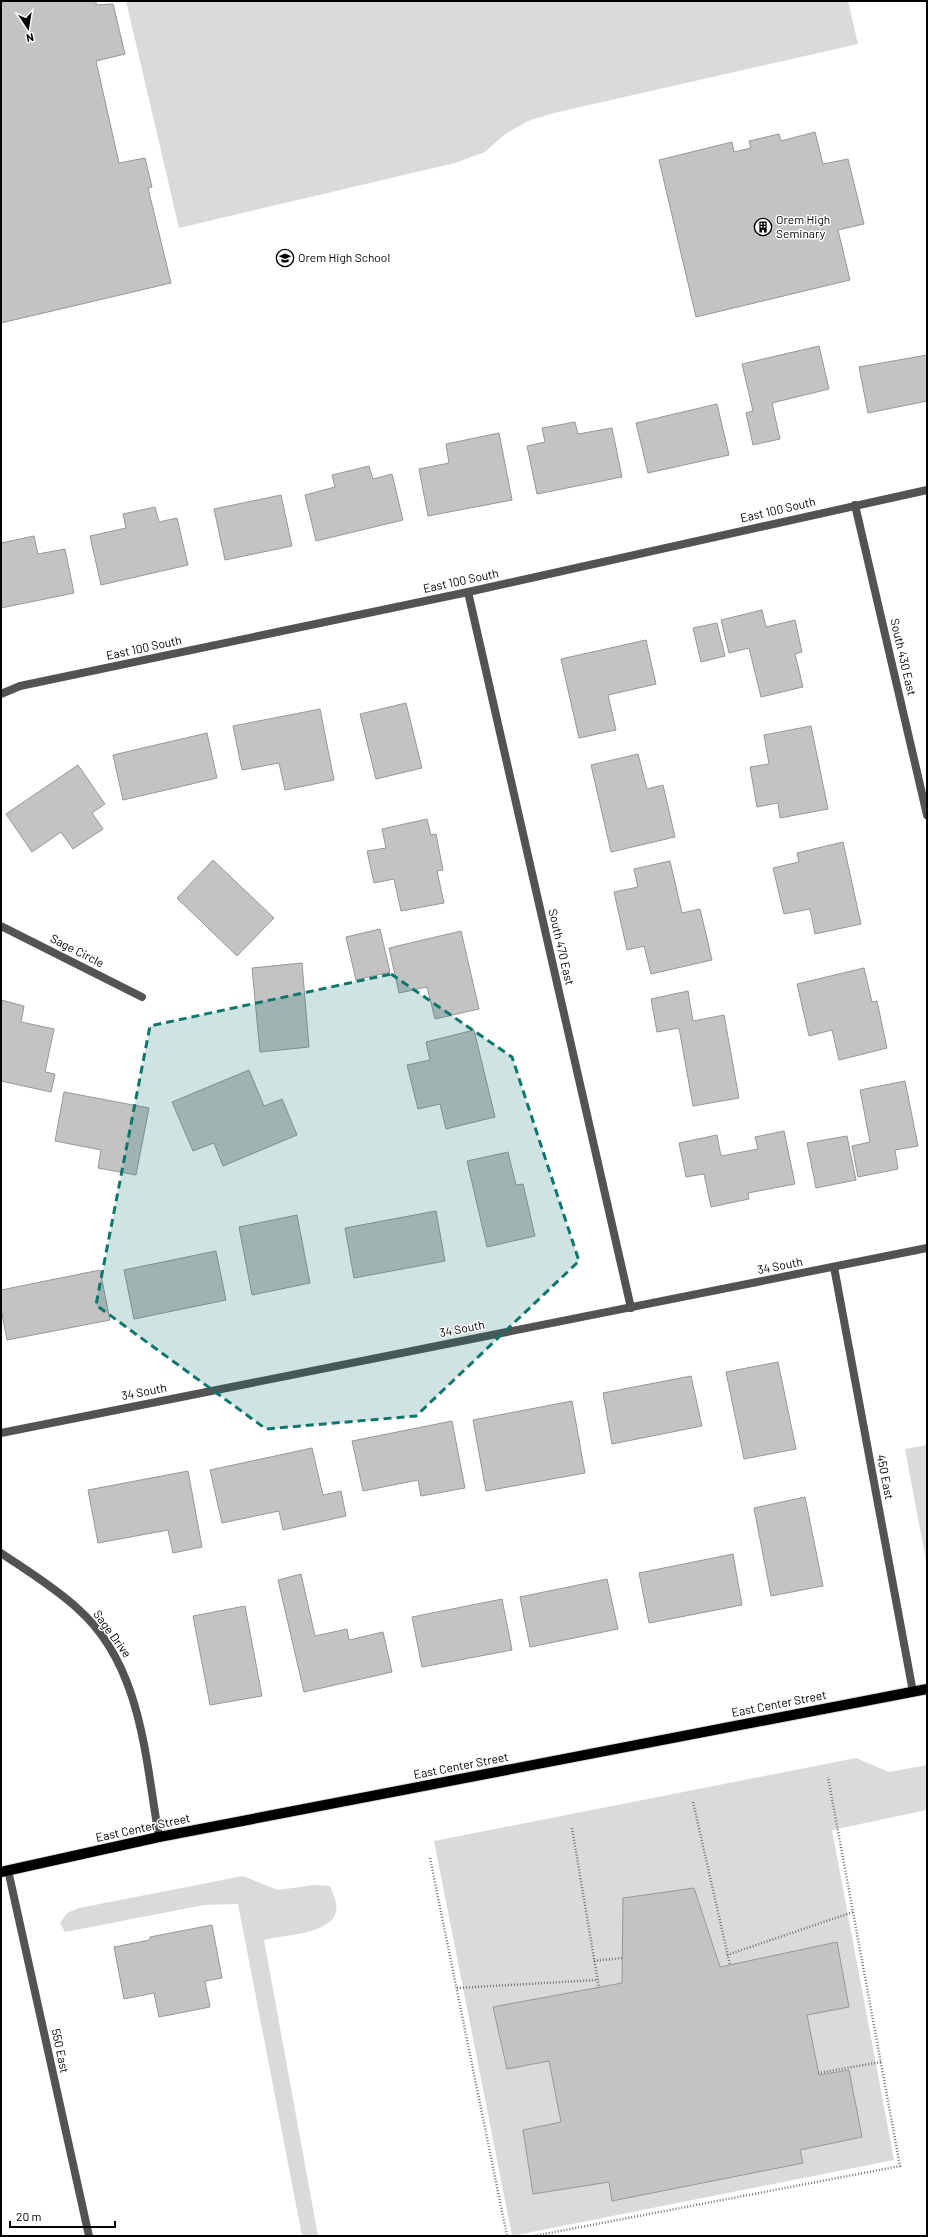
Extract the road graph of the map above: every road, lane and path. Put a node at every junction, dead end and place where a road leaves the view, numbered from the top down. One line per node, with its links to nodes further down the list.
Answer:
1 (927, 490): 2 (street, East 100 South)
2 (855, 505): 3 (street, East 100 South); 5 (street, South 430 East)
3 (468, 592): 4 (street, East 100 South); 10 (street, South 470 East)
4 (1, 694)
5 (927, 815)
6 (1, 926): 7 (street, Sage Circle)
7 (142, 997)
8 (927, 1248): 9 (street, 34 South)
9 (834, 1268): 10 (street, 34 South); 14 (street, 450 East)
10 (631, 1308): 11 (street, 34 South)
11 (1, 1433)
12 (1, 1553): 18 (street, Sage Drive)
13 (927, 1689): 14 (main road, East Center Street)
14 (914, 1692): 18 (main road, East Center Street)
15 (828, 1777): 21 (path)
16 (693, 1802): 22 (path)
17 (572, 1828): 24 (path)
18 (159, 1837): 20 (main road, East Center Street)
19 (430, 1858): 27 (path)
20 (5, 1871): 31 (street, 550 East)
21 (853, 1912): 22 (path); 29 (path)
22 (727, 1955): 25 (path)
23 (622, 1958): 24 (path)
24 (594, 1961): 26 (path)
25 (730, 1965)
26 (597, 1980): 27 (path); 28 (path)
27 (457, 1988): 32 (path)
28 (599, 1988)
29 (881, 2062): 30 (path); 33 (path)
30 (818, 2073)
31 (89, 2236)
32 (507, 2236)
33 (534, 2236)

